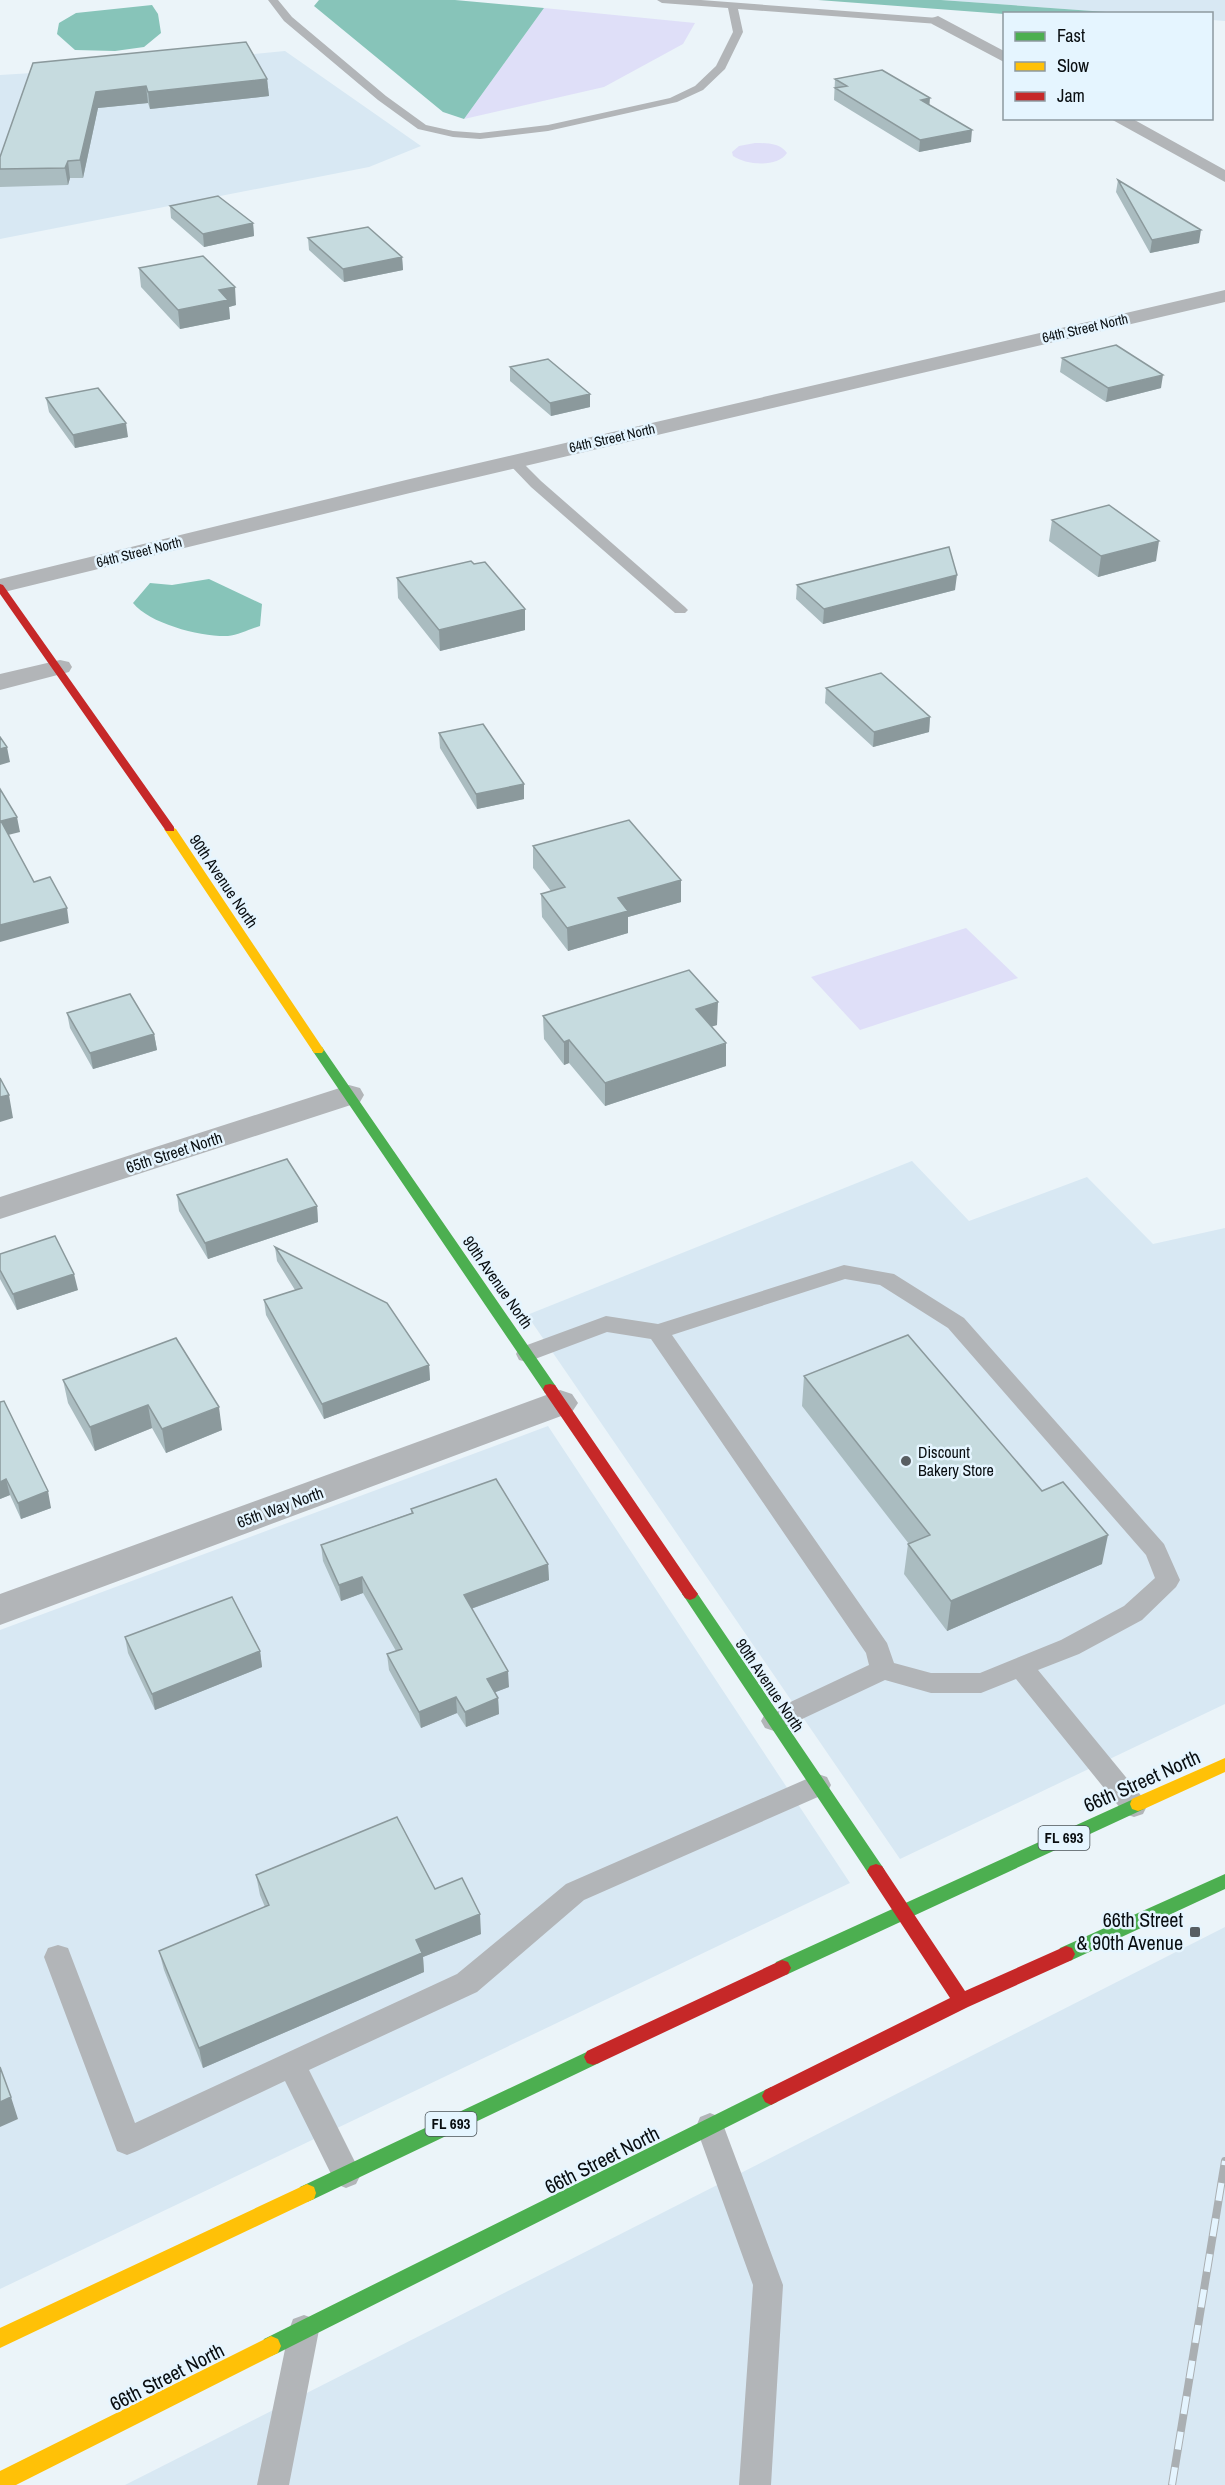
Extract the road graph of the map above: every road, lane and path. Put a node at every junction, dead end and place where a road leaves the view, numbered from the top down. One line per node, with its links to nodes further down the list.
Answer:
1 (273, 0): 3 (lane)
2 (662, 0): 3 (lane)
3 (732, 5): 4 (lane)
4 (938, 21): 5 (street)
5 (1003, 56)
6 (1121, 120): 7 (street)
7 (1225, 177)
8 (1225, 296): 9 (street, 64th Street North)
9 (513, 461): 10 (street, 64th Street North); 11 (lane)
10 (0, 587): 12 (street, 90th Avenue North)
11 (680, 610)
12 (60, 667): 13 (street); 14 (street, 90th Avenue North)
13 (0, 682)
14 (349, 1095): 15 (street, 65th Street North); 17 (street, 90th Avenue North)
15 (0, 1209)
16 (657, 1332): 17 (lane); 20 (lane); 21 (lane)
17 (527, 1354): 18 (street, 90th Avenue North)
18 (560, 1403): 19 (street, 65th Way North); 22 (street, 90th Avenue North)
19 (0, 1610)
20 (1021, 1666): 21 (lane); 25 (lane)
21 (883, 1670): 22 (lane)
22 (774, 1721): 24 (street, 90th Avenue North)
23 (1225, 1765): 25 (street, 66th Street North / FL 693)
24 (818, 1785): 27 (street, 90th Avenue North); 30 (lane)
25 (1134, 1806): 27 (street, 66th Street North / FL 693)
26 (1225, 1881): 29 (street, 66th Street North)
27 (902, 1911): 29 (street, 90th Avenue North); 32 (street, 66th Street North / FL 693)
28 (58, 1958): 30 (lane)
29 (962, 2001): 31 (street, 66th Street North)
30 (291, 2064): 32 (lane)
31 (710, 2127): 33 (street, 66th Street North); 37 (lane)
32 (346, 2174): 34 (street, 66th Street North / FL 693)
33 (304, 2330): 35 (street, 66th Street North); 36 (lane)
34 (0, 2338)
35 (0, 2482)
36 (273, 2485)
37 (755, 2485)

